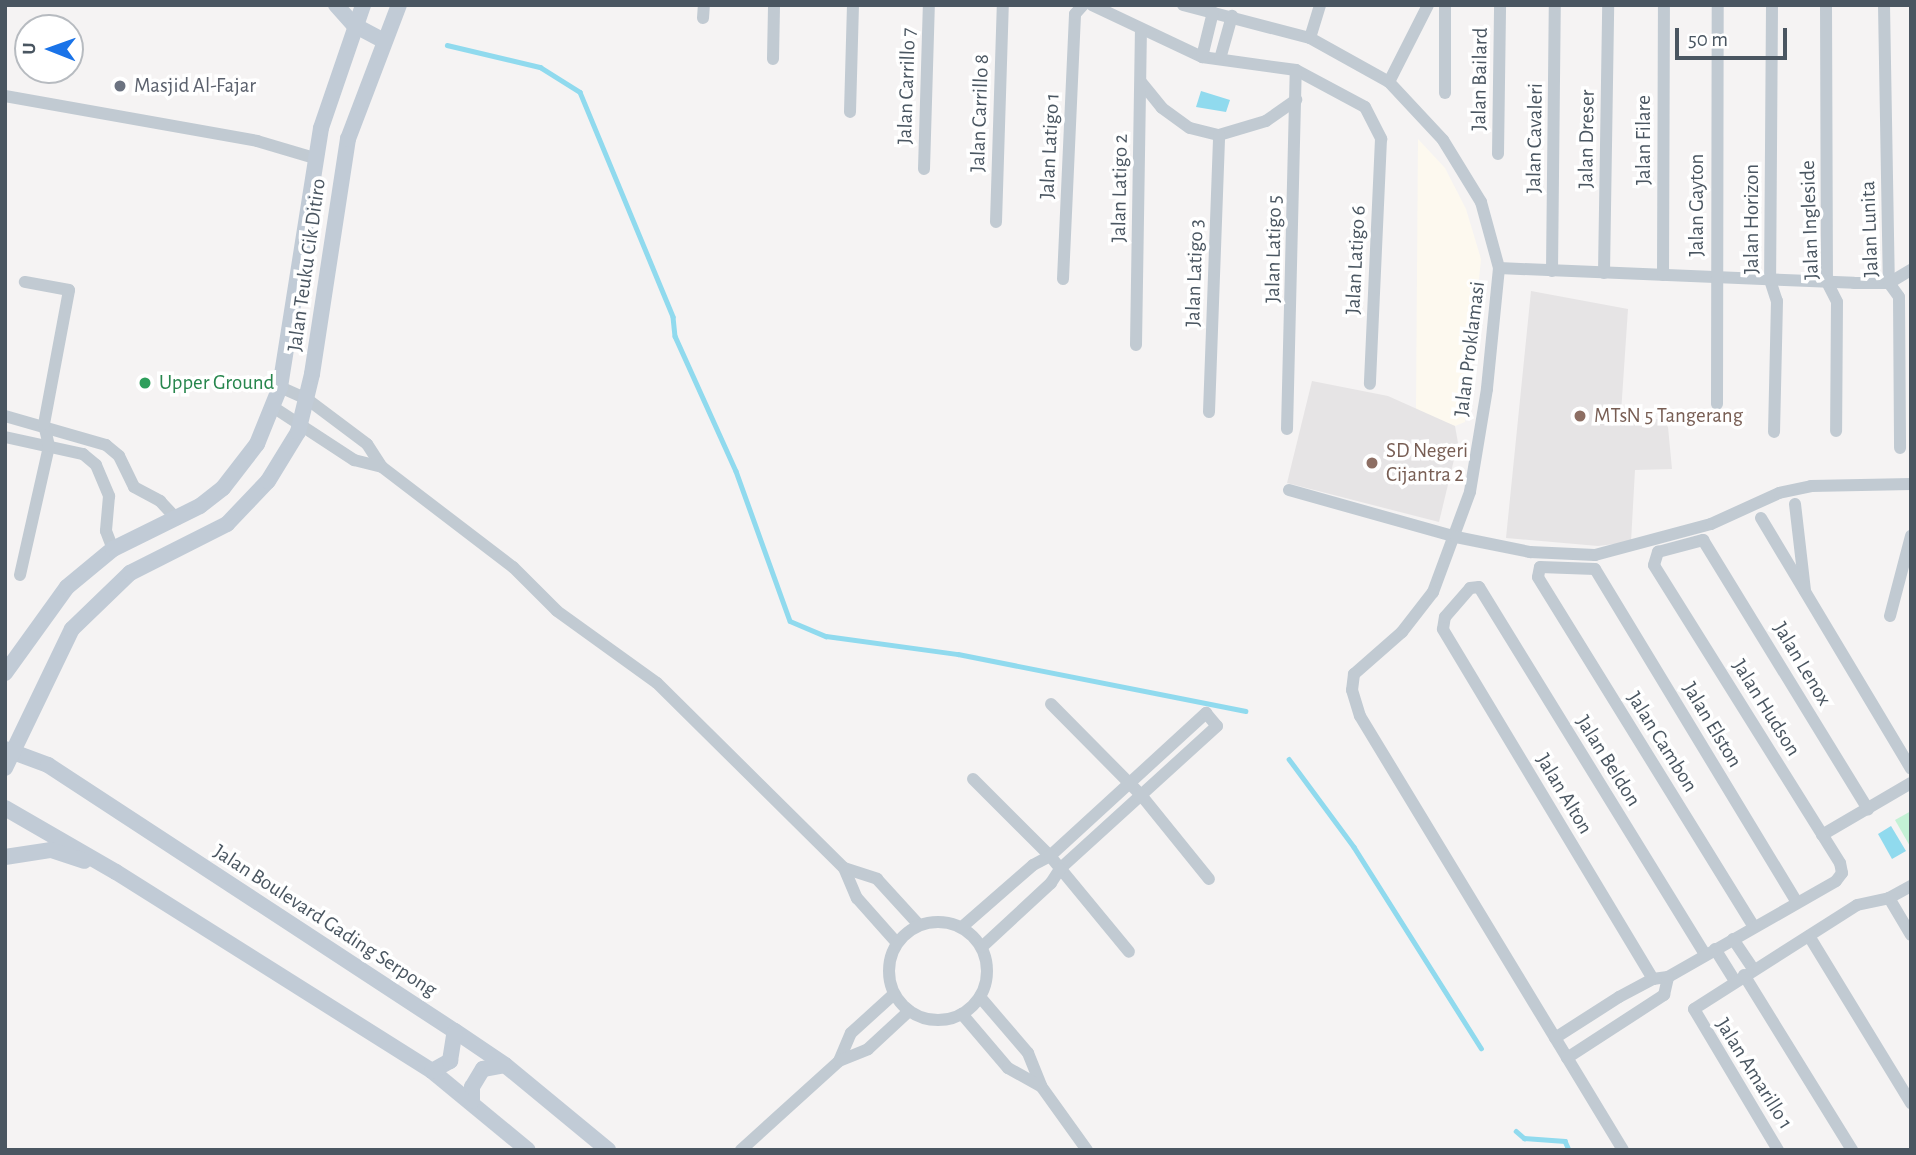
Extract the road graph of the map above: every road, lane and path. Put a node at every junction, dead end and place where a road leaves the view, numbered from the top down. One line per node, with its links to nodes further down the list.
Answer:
1 (336, 5): 24 (main road)
2 (363, 5): 24 (main road, Jalan Teuku Cik Ditiro)
3 (399, 5): 27 (main road, Jalan Teuku Cik Ditiro)
4 (774, 5): 29 (street)
5 (853, 5): 37 (street)
6 (929, 5): 41 (street, Jalan Carrillo 7)
7 (1003, 5): 42 (street, Jalan Carrillo 8)
8 (1092, 5): 25 (street)
9 (1184, 5): 22 (street, Jalan Proklamasi)
10 (1320, 5): 26 (street)
11 (1428, 5): 33 (street)
12 (1445, 5): 34 (street)
13 (1500, 5): 39 (street, Jalan Bailard)
14 (1555, 5): 45 (street, Jalan Cavaleri)
15 (1608, 5): 46 (street, Jalan Dreser)
16 (1664, 5): 47 (street, Jalan Filare)
17 (1718, 5): 48 (street, Jalan Gayton)
18 (1772, 5): 50 (street, Jalan Horizon)
19 (1826, 5): 52 (street, Jalan Ingleside)
20 (1884, 5): 53 (street, Jalan Lunita)
21 (1079, 10): 49 (street, Jalan Latigo 1)
22 (1213, 12): 23 (street, Jalan Proklamasi); 28 (street)
23 (1232, 16): 26 (street, Jalan Proklamasi); 30 (street)
24 (354, 25): 27 (main road); 40 (main road, Jalan Teuku Cik Ditiro)
25 (1141, 32): 28 (street); 32 (street, Jalan Latigo 2)
26 (1310, 38): 33 (street, Jalan Proklamasi)
27 (382, 40): 57 (main road, Jalan Teuku Cik Ditiro)
28 (1202, 57): 30 (street)
29 (773, 59)
30 (1220, 59): 31 (street)
31 (1296, 70): 36 (street, Jalan Latigo 5); 55 (street, Jalan Latigo 6)
32 (1141, 82): 38 (street); 54 (street, Jalan Latigo 2)
33 (1390, 82): 43 (street, Jalan Proklamasi)
34 (1444, 93)
35 (5, 96): 40 (street)
36 (1296, 100): 38 (street); 64 (street, Jalan Latigo 5)
37 (850, 112)
38 (1219, 135): 60 (street, Jalan Latigo 3)
39 (1499, 154)
40 (314, 158): 56 (main road, Jalan Teuku Cik Ditiro)
41 (924, 169)
42 (996, 222)
43 (1499, 268): 45 (street); 79 (street, Jalan Proklamasi)
44 (1911, 270): 53 (street)
45 (1552, 271): 46 (street)
46 (1604, 273): 47 (street)
47 (1663, 275): 48 (street)
48 (1716, 276): 50 (street); 58 (street, Jalan Gayton)
49 (1063, 279)
50 (1770, 280): 52 (street); 65 (street, Jalan Horizon)
51 (25, 282): 63 (street)
52 (1827, 282): 53 (street); 66 (street, Jalan Ingleside)
53 (1889, 283): 69 (street, Jalan Lunita)
54 (1136, 345)
55 (1370, 384)
56 (280, 387): 57 (street); 59 (main road, Jalan Teuku Cik Ditiro)
57 (307, 399): 62 (main road, Jalan Teuku Cik Ditiro); 70 (street)
58 (1717, 404)
59 (273, 407): 62 (street); 76 (main road, Jalan Teuku Cik Ditiro)
60 (1209, 412)
61 (5, 416): 63 (street)
62 (300, 422): 70 (street); 83 (main road, Jalan Teuku Cik Ditiro)
63 (44, 424): 68 (street); 72 (street)
64 (1287, 429)
65 (1774, 432)
66 (1836, 432)
67 (5, 437): 68 (street)
68 (49, 446): 74 (street); 84 (street)
69 (1900, 449)
70 (382, 467): 102 (street)
71 (1911, 484): 79 (street)
72 (134, 487): 74 (street); 76 (street)
73 (1289, 490): 79 (street)
74 (109, 496): 80 (street)
75 (1795, 504): 85 (street)
76 (177, 519): 80 (main road, Jalan Teuku Cik Ditiro)
77 (1760, 519): 85 (street)
78 (1911, 536): 86 (street)
79 (1456, 537): 127 (street, Jalan Proklamasi)
80 (113, 549): 83 (main road); 88 (main road, Jalan Teuku Cik Ditiro)
81 (1654, 565): 98 (street, Jalan Lenox); 99 (street, Jalan Hudson)
82 (1595, 569): 108 (street, Jalan Elston); 111 (street, Jalan Cambon)
83 (130, 573): 90 (main road, Jalan Teuku Cik Ditiro)
84 (20, 575)
85 (1806, 596): 92 (street)
86 (1890, 616)
87 (1443, 629): 118 (street, Jalan Beldon); 121 (street, Jalan Alton)
88 (5, 673)
89 (1051, 704): 94 (street)
90 (10, 750): 91 (main road, Jalan Teuku Cik Ditiro); 126 (main road, Jalan Boulevard Gading Serpong)
91 (5, 768)
92 (1911, 769)
93 (973, 779): 100 (street)
94 (1129, 783): 96 (street); 96 (street); 100 (street)
95 (1911, 783): 98 (street)
96 (1141, 795): 103 (street); 105 (street)
97 (5, 808): 104 (main road)
98 (1868, 808): 99 (street)
99 (1822, 835): 108 (street, Jalan Hudson)
100 (1050, 856): 103 (street); 110 (street)
101 (5, 857): 104 (main road)
102 (844, 868): 109 (street); 115 (street)
103 (1060, 869): 116 (street); 117 (street)
104 (116, 872): 131 (main road)
105 (1209, 879)
106 (1911, 886): 107 (street)
107 (1889, 898): 112 (street); 113 (street)
108 (1796, 901): 111 (street)
109 (919, 925): 110 (street); 115 (street)
110 (962, 927): 116 (street)
111 (1754, 927): 114 (street)
112 (1911, 935)
113 (1809, 936): 119 (street); 134 (street)
114 (1733, 939): 118 (street); 119 (street)
115 (897, 943): 122 (street)
116 (982, 947): 123 (street)
117 (1129, 952)
118 (1710, 952): 119 (street, Jalan Beldon); 120 (street)
119 (1744, 975): 140 (street, Jalan Amarillo 1); 141 (street)
120 (1668, 977): 121 (street); 128 (street)
121 (1653, 979): 127 (street)
122 (894, 994): 124 (street); 129 (street)
123 (980, 997): 125 (street); 132 (street)
124 (909, 1011): 125 (street); 129 (street)
125 (962, 1014): 132 (street)
126 (455, 1031): 130 (main road, Jalan Boulevard Gading Serpong); 131 (main road)
127 (1555, 1038): 128 (street, Jalan Proklamasi)
128 (1567, 1058): 139 (street, Jalan Proklamasi)
129 (839, 1061): 137 (street)
130 (505, 1065): 133 (main road); 136 (main road, Jalan Boulevard Gading Serpong)
131 (432, 1071): 133 (main road)
132 (1041, 1086): 138 (street)
133 (472, 1101): 135 (main road)
134 (1911, 1103)
135 (528, 1150)
136 (608, 1150)
137 (741, 1150)
138 (1087, 1150)
139 (1623, 1150)
140 (1778, 1150)
141 (1852, 1150)

